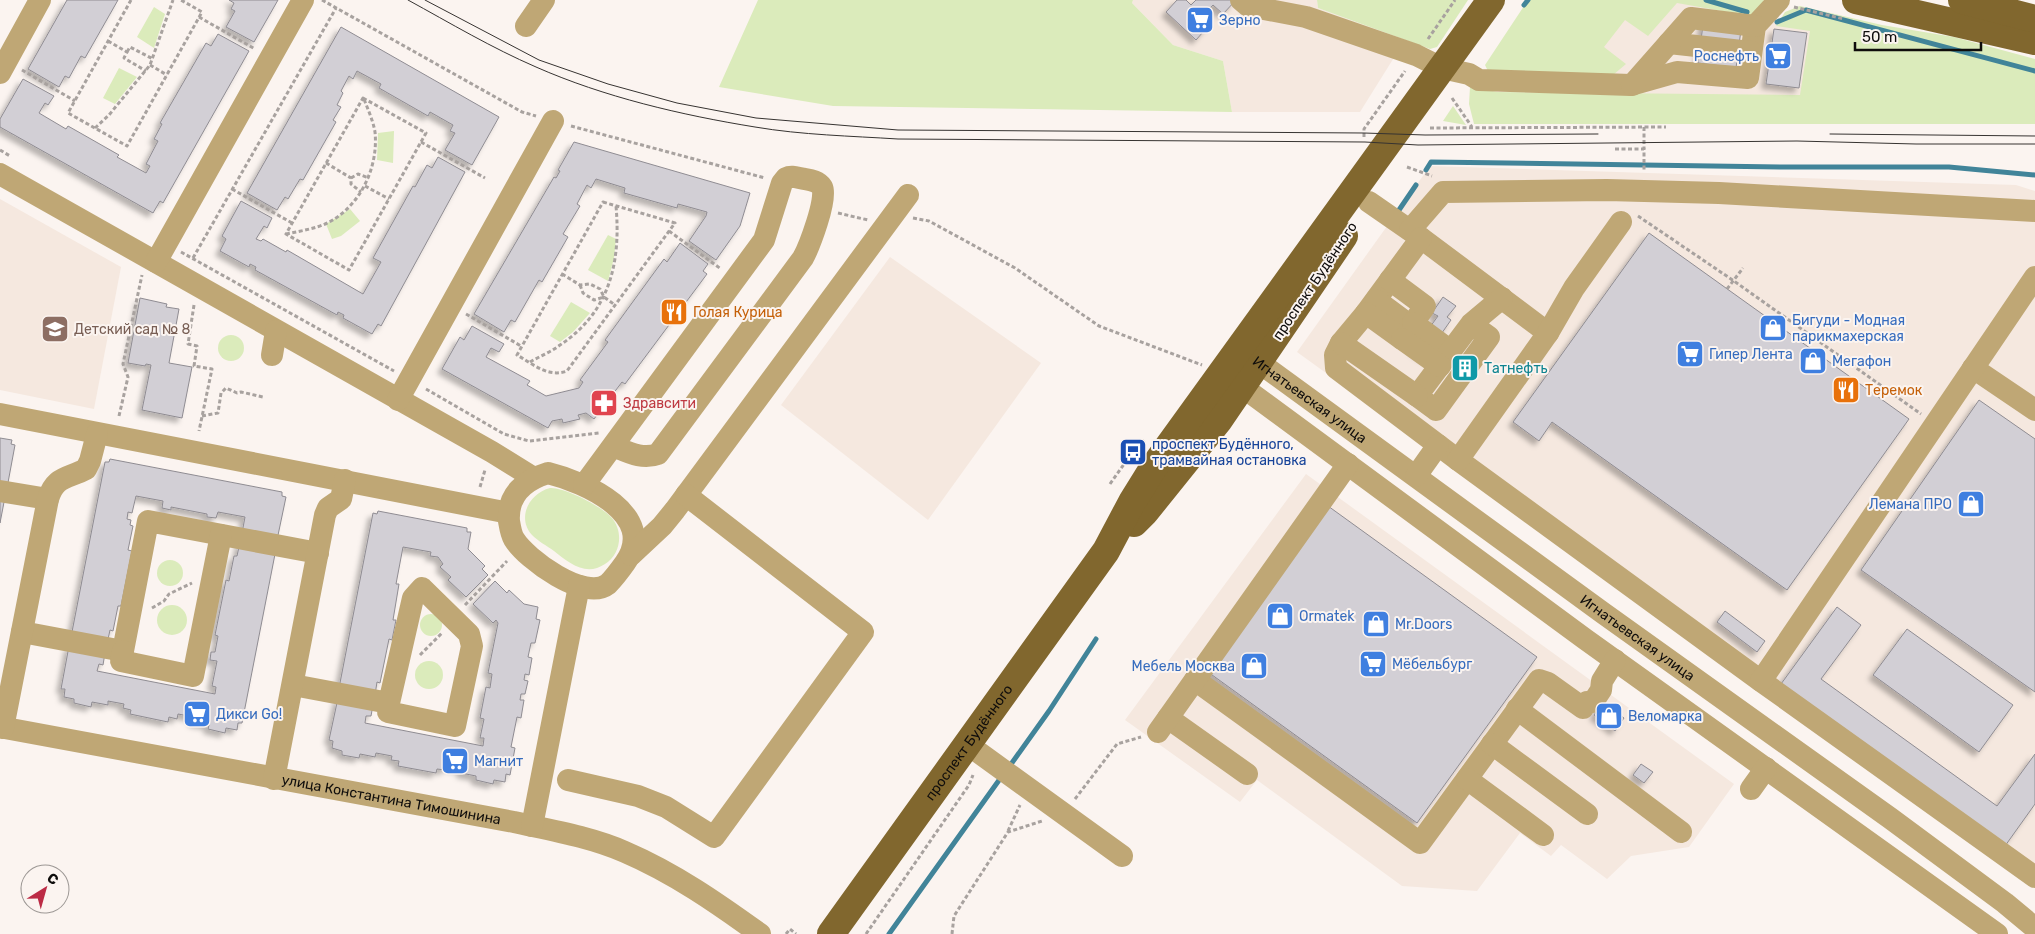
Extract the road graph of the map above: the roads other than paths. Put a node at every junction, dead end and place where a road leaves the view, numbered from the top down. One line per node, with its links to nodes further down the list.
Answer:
1 (40, 0): 17 (street)
2 (303, 0): 26 (street)
3 (544, 0): 11 (street)
4 (1241, 0): 16 (street)
5 (1491, 0): 16 (main road, проспект Будённого)
6 (1510, 0): 16 (main road, проспект Будённого)
7 (1779, 0): 12 (street)
8 (1856, 0): 13 (main road)
9 (1962, 0): 10 (main road)
10 (2035, 20)
11 (526, 26)
12 (1755, 26): 14 (street); 15 (street)
13 (2035, 41)
14 (1669, 43): 15 (street); 18 (street)
15 (1751, 52): 18 (street)
16 (1451, 70): 18 (street); 22 (main road, проспект Будённого); 37 (main road, проспект Будённого)
17 (0, 72)
18 (1632, 86)
19 (553, 121): 42 (street)
20 (0, 174): 26 (street)
21 (908, 195): 55 (street)
22 (1369, 202): 25 (street); 37 (main road, проспект Будённого)
23 (2035, 211): 25 (street)
24 (1629, 219): 34 (street)
25 (1416, 234): 27 (street); 29 (street)
26 (150, 266): 33 (street)
27 (1393, 276): 30 (street); 31 (street)
28 (2035, 277): 39 (street)
29 (1502, 298): 32 (street); 34 (street)
30 (1371, 307): 31 (street); 35 (street)
31 (1413, 323): 38 (street)
32 (1471, 324): 38 (street); 41 (street)
33 (276, 331): 36 (street); 42 (street)
34 (1548, 333): 48 (street)
35 (1341, 343): 41 (street); 46 (street)
36 (272, 354)
37 (1248, 355): 40 (main road, проспект Будённого); 50 (street, Игнатьевская улица)
38 (1445, 358): 41 (street)
39 (1974, 368): 43 (street); 68 (street)
40 (1223, 375): 49 (street); 75 (main road, проспект Будённого)
41 (1417, 396)
42 (398, 400): 51 (street)
43 (2035, 410)
44 (0, 414): 45 (street)
45 (97, 434): 52 (street); 56 (street)
46 (1438, 445): 48 (street); 50 (street)
47 (613, 446): 47 (street); 53 (street)
48 (1458, 460): 68 (street)
49 (1348, 464): 64 (street); 67 (street)
50 (1416, 476): 62 (street, Игнатьевская улица)
51 (534, 478): 53 (street); 57 (street)
52 (344, 480): 57 (street); 59 (street)
53 (584, 485): 60 (street)
54 (0, 491): 56 (street)
55 (686, 495): 60 (street); 80 (street)
56 (48, 499): 63 (street)
57 (509, 513): 61 (street)
58 (221, 535): 59 (street); 65 (street); 65 (street)
59 (318, 553): 69 (street)
60 (631, 555): 61 (street)
61 (579, 586): 83 (street)
62 (1603, 613): 64 (street); 72 (street, Игнатьевская улица)
63 (22, 632): 65 (street); 73 (street)
64 (1585, 639): 66 (street)
65 (123, 651)
66 (1615, 660): 71 (street); 76 (street)
67 (1196, 680): 77 (street); 79 (street)
68 (1765, 684): 72 (street); 87 (street)
69 (293, 685): 70 (street); 78 (street)
70 (390, 703): 70 (street)
71 (1517, 709): 74 (street); 84 (street)
72 (1748, 717): 88 (street, Игнатьевская улица)
73 (2, 727): 78 (street, улица Константина Тимошинина)
74 (1492, 744): 79 (street); 82 (street)
75 (974, 749): 86 (street); 90 (main road, проспект Будённого)
76 (1766, 768): 81 (street); 91 (street)
77 (1247, 774)
78 (274, 779): 83 (street, улица Константина Тимошинина)
79 (1467, 779): 85 (street)
80 (568, 780)
81 (1751, 789)
82 (1587, 814)
83 (532, 826): 89 (street, улица Константина Тимошинина)
84 (1681, 832)
85 (1543, 835)
86 (1122, 856)
87 (2035, 877)
88 (2030, 928)
89 (760, 934)
90 (831, 934)
91 (1997, 934)

